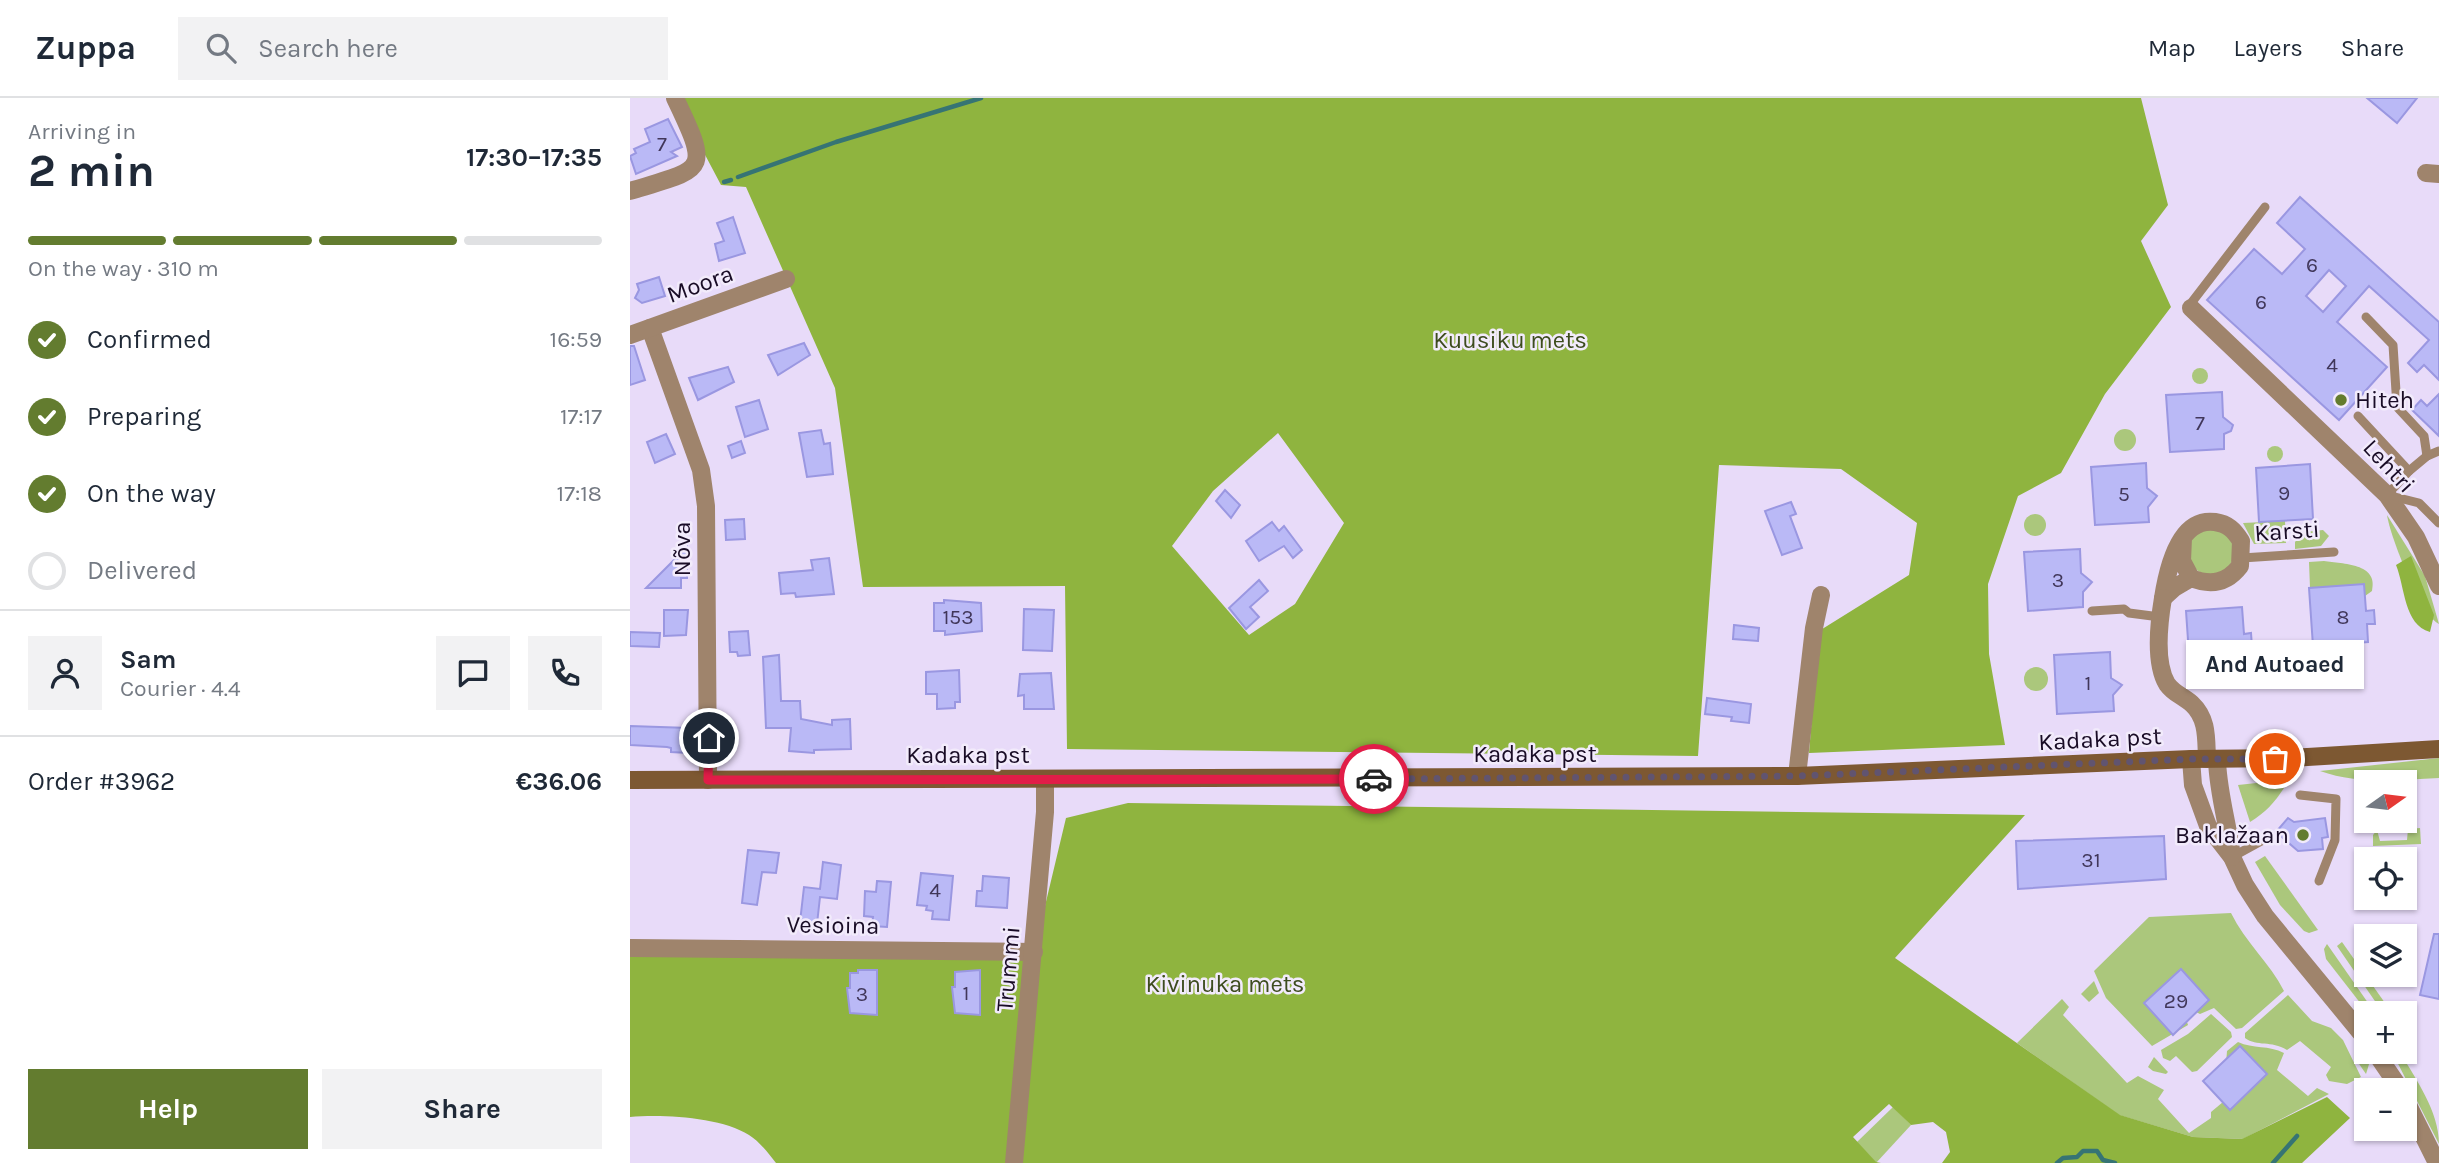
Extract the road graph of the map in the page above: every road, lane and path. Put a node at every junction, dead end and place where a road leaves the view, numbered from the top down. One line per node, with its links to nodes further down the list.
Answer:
1 (675, 98): 2 (street)
2 (630, 191)
3 (2264, 208): 5 (lane)
4 (786, 278): 7 (street, Moora)
5 (2191, 308): 13 (street, Lehtri)
6 (2366, 317): 11 (lane)
7 (650, 328): 8 (street, Moora); 28 (street, Nõva)
8 (630, 335)
9 (2358, 416): 12 (lane)
10 (2439, 452): 11 (lane)
11 (2427, 456): 12 (lane)
12 (2409, 471): 13 (lane)
13 (2387, 495): 14 (lane); 19 (street, Lehtri)
14 (2439, 523)
15 (2183, 538): 17 (street, Karsti); 18 (street); 21 (street)
16 (2334, 552): 17 (lane, Karsti)
17 (2242, 558): 18 (street, Karsti)
18 (2191, 578): 21 (street)
19 (2439, 586)
20 (1821, 595): 26 (street)
21 (2163, 598): 23 (street)
22 (2092, 611): 23 (lane)
23 (2160, 617): 25 (street)
24 (2439, 749): 25 (main road, Kadaka pst)
25 (2205, 759): 26 (main road, Kadaka pst); 32 (street); 32 (street)
26 (1797, 776): 29 (main road, Kadaka pst)
27 (630, 780): 28 (main road, Kadaka pst)
28 (708, 780): 29 (main road, Kadaka pst)
29 (1045, 780): 35 (street, Trummi)
30 (2300, 795): 33 (lane)
31 (2263, 840): 32 (lane)
32 (2232, 857): 36 (street)
33 (2319, 881)
34 (631, 947): 35 (street, Vesioina)
35 (1034, 952): 38 (street, Trummi)
36 (2354, 1024)
37 (2417, 1123): 39 (street)
38 (1014, 1163)
39 (2437, 1163)

